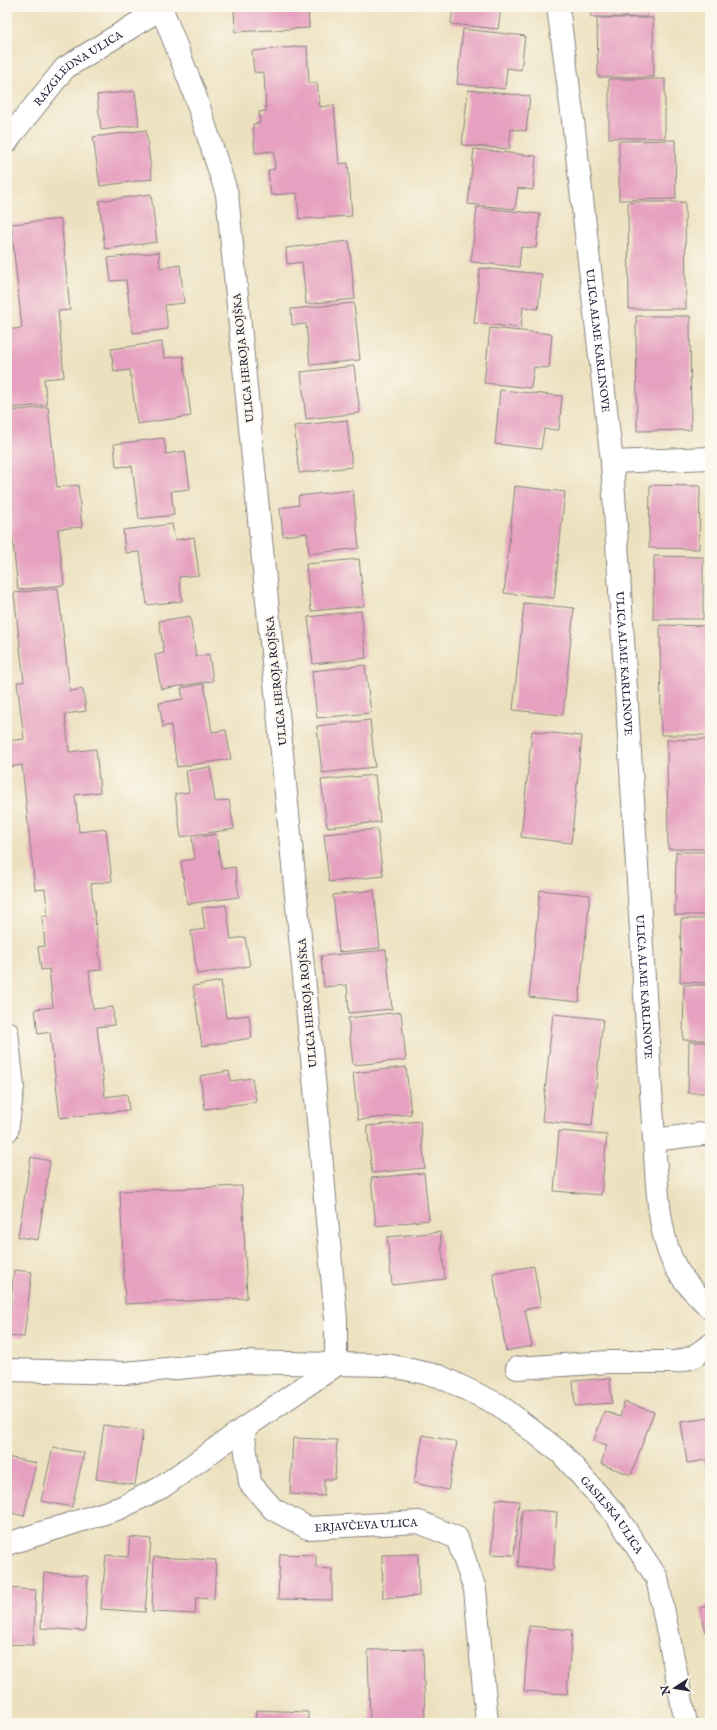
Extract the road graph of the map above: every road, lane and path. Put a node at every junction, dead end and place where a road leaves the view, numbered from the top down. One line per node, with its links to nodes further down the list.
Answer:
1 (161, 7): 3 (street, RAZGLEDNA ULICA); 13 (street, ULICA HEROJA ROJŠKA)
2 (558, 7): 5 (street, ULICA ALME KARLINOVE)
3 (7, 142)
4 (710, 458): 5 (street)
5 (612, 462): 10 (street, ULICA ALME KARLINOVE)
6 (7, 1032): 7 (street)
7 (10, 1087): 8 (street)
8 (7, 1131)
9 (710, 1133): 10 (street)
10 (654, 1140): 11 (street, ULICA ALME KARLINOVE)
11 (710, 1308)
12 (710, 1346): 14 (street)
13 (336, 1365): 15 (street, GASILSKA ULICA); 16 (street); 19 (street, GASILSKA ULICA)
14 (517, 1368)
15 (7, 1370)
16 (243, 1429): 17 (street); 18 (street, ERJAVČEVA ULICA)
17 (7, 1544)
18 (486, 1723)
19 (686, 1723)

